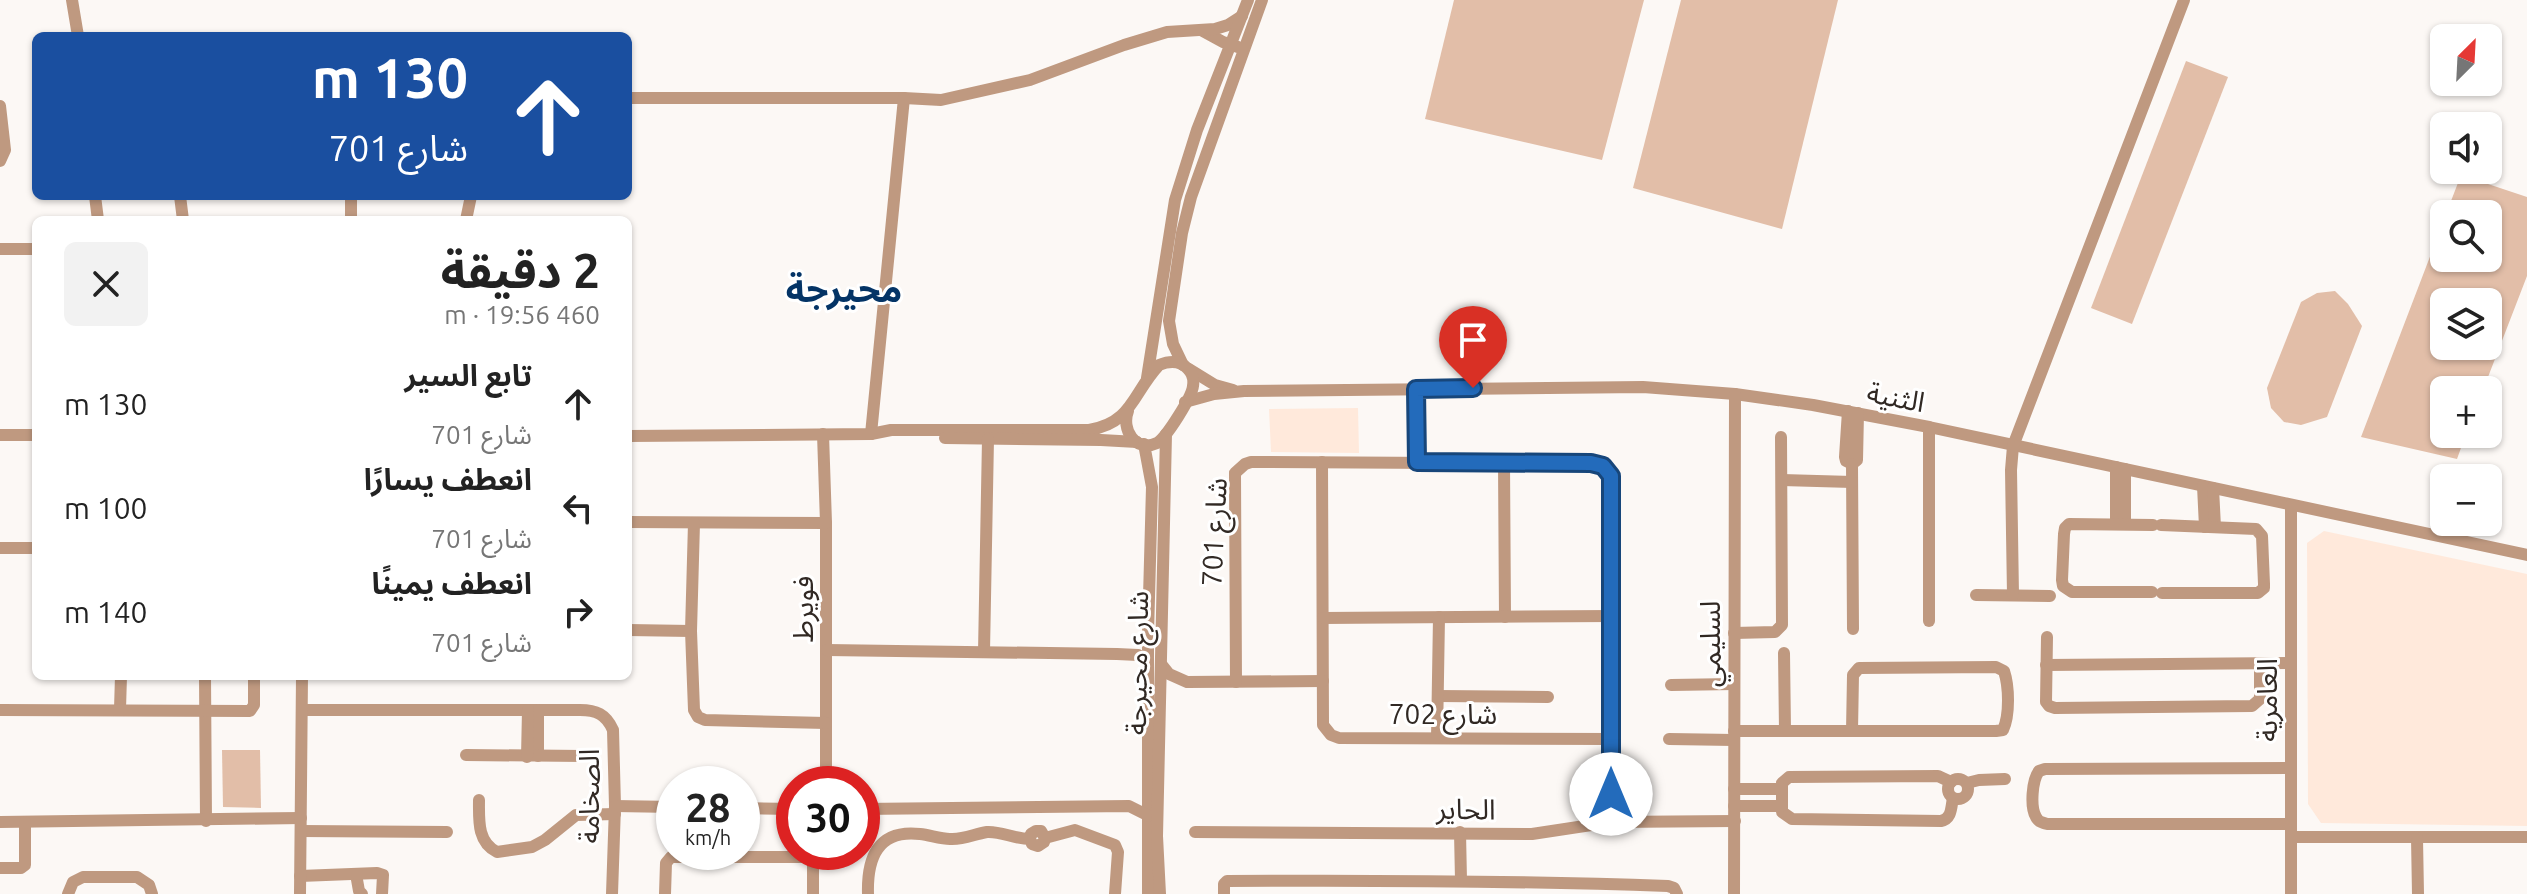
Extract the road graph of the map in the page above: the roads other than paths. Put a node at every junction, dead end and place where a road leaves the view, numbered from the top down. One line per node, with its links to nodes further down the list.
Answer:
1 (72, 0): 7 (street)
2 (1248, 0): 5 (street)
3 (1262, 0): 8 (street)
4 (2184, 0): 33 (street)
5 (1242, 16): 6 (street); 8 (street)
6 (1201, 30): 8 (street); 10 (street)
7 (77, 32)
8 (1237, 47): 15 (street); 16 (street)
9 (632, 98): 10 (street)
10 (904, 98): 25 (street)
11 (0, 106): 12 (street)
12 (1, 160)
13 (0, 249): 14 (street)
14 (32, 249)
15 (1186, 367): 16 (street); 18 (street, الثنية); 20 (street)
16 (1145, 384): 21 (street)
17 (1416, 389): 18 (street, الثنية); 19 (street, الثنية); 35 (street)
18 (1244, 391): 20 (street, الثنية)
19 (1735, 394): 22 (street, الثنية); 61 (street, لسليمي)
20 (1185, 402): 26 (street)
21 (1128, 411): 25 (street); 32 (street, شارع محيرجة)
22 (1853, 412): 23 (street, الثنية); 39 (street)
23 (1929, 427): 33 (street, الثنية); 57 (street)
24 (823, 434): 25 (street); 29 (street); 44 (street, فويرط)
25 (871, 434): 31 (street)
26 (1166, 434): 32 (street); 68 (street, شارع محيرجة)
27 (0, 435): 28 (street)
28 (32, 435)
29 (632, 436)
30 (1781, 437): 38 (street)
31 (988, 439): 32 (street); 65 (street)
32 (1140, 443): 62 (street, شارع محيرجة)
33 (2013, 446): 37 (street, الثنية); 51 (street)
34 (1322, 462): 35 (street, شارع 701); 56 (street, شارع 702); 78 (street, شارع 701)
35 (1417, 462): 36 (street, شارع 701)
36 (1504, 463): 53 (street, شارع 701); 55 (street)
37 (2120, 468): 40 (street, الثنية); 45 (street)
38 (1782, 480): 39 (street); 61 (street)
39 (1852, 482): 58 (street)
40 (2208, 487): 41 (street, الثنية); 46 (street)
41 (2291, 505): 49 (street, الثنية); 69 (street, العامرية)
42 (632, 522): 43 (street)
43 (694, 523): 44 (street); 60 (street)
44 (826, 523): 64 (street, فويرط)
45 (2120, 524): 46 (street); 46 (street)
46 (2210, 527)
47 (0, 548): 48 (street)
48 (32, 548)
49 (2527, 555)
50 (1976, 595): 51 (street)
51 (2013, 595): 52 (street)
52 (2050, 596)
53 (1613, 616): 55 (street); 94 (street)
54 (1439, 617): 55 (street); 56 (street); 81 (street)
55 (1505, 617)
56 (1323, 618): 76 (street, شارع 702)
57 (1929, 621)
58 (1853, 629)
59 (632, 630): 60 (street)
60 (691, 631): 89 (street)
61 (1734, 633): 79 (street, لسليمي)
62 (1148, 634): 67 (street); 68 (street, شارع محيرجة)
63 (2047, 637): 71 (street)
64 (827, 650): 65 (street); 89 (street, فويرط)
65 (984, 652): 67 (street)
66 (1784, 653): 90 (street)
67 (1117, 654): 68 (street)
68 (1154, 663): 77 (street); 83 (street, شارع محيرجة); 104 (street, شارع محيرجة)
69 (2291, 663): 70 (street); 100 (street, العامرية)
70 (2260, 664): 71 (street); 71 (street)
71 (2046, 665)
72 (121, 680): 84 (street)
73 (205, 680): 88 (street)
74 (254, 680): 88 (street)
75 (302, 680): 86 (street)
76 (1323, 681): 78 (street); 93 (street, شارع 702)
77 (1187, 682): 78 (street); 83 (street)
78 (1236, 682)
79 (1734, 684): 80 (street); 92 (street, لسليمي)
80 (1671, 685)
81 (1438, 696): 82 (street); 93 (street)
82 (1548, 697)
83 (1160, 704): 150 (street, شارع محيرجة)
84 (120, 709): 85 (street); 88 (street)
85 (0, 710)
86 (302, 710): 87 (street, الصخامة); 122 (street)
87 (533, 710): 97 (street); 115 (street, الصخامة)
88 (205, 711): 117 (street)
89 (826, 723): 99 (street, فويرط)
90 (1785, 731): 91 (street); 92 (street)
91 (1852, 731): 91 (street)
92 (1734, 735): 95 (street); 105 (street, لسليمي)
93 (1437, 738): 94 (street, شارع 702)
94 (1612, 739): 121 (street)
95 (1669, 739)
96 (466, 755): 97 (street)
97 (532, 756): 98 (street)
98 (583, 756)
99 (826, 766)
100 (2291, 768): 123 (street, العامرية); 123 (street)
101 (2005, 779): 103 (street)
102 (1951, 782): 103 (street); 106 (street); 107 (street)
103 (1967, 783): 107 (street)
104 (1149, 787): 109 (street); 116 (street, شارع محيرجة)
105 (1734, 789): 106 (street); 110 (street, لسليمي)
106 (1782, 789): 111 (street)
107 (1953, 798): 111 (street)
108 (479, 800): 115 (street)
109 (1129, 806): 114 (street); 116 (street)
110 (1734, 806): 111 (street); 118 (street, لسليمي)
111 (1782, 806)
112 (656, 808): 115 (street)
113 (880, 809): 114 (street)
114 (908, 809): 127 (street)
115 (615, 810): 144 (street, الصخامة)
116 (1149, 816): 149 (street, شارع محيرجة)
117 (206, 821): 120 (street); 122 (street)
118 (1735, 821): 121 (street, الحاير); 153 (street, لسليمي)
119 (0, 822): 120 (street)
120 (25, 822): 131 (street)
121 (1611, 822): 126 (street, الحاير)
122 (301, 824): 124 (street); 134 (street)
123 (2291, 831): 129 (street); 154 (street, العامرية)
124 (447, 832)
125 (1195, 832): 126 (street, الحاير)
126 (1460, 832): 135 (street)
127 (909, 834): 147 (street); 148 (street)
128 (2527, 837): 129 (street)
129 (2417, 838): 155 (street)
130 (776, 857): 145 (street)
131 (0, 868)
132 (813, 870): 146 (street)
133 (356, 874): 134 (street); 142 (street); 143 (street)
134 (300, 876): 141 (street)
135 (1461, 880): 137 (street); 138 (street)
136 (1321, 887): 138 (street); 151 (street)
137 (1505, 887): 152 (street)
138 (1426, 888)
139 (68, 894): 140 (street)
140 (152, 894)
141 (300, 894)
142 (362, 894)
143 (382, 894)
144 (612, 894)
145 (665, 894)
146 (813, 894)
147 (868, 894)
148 (1115, 894)
149 (1148, 894)
150 (1160, 894)
151 (1224, 894)
152 (1677, 894)
153 (1734, 894)
154 (2291, 894)
155 (2418, 894)

